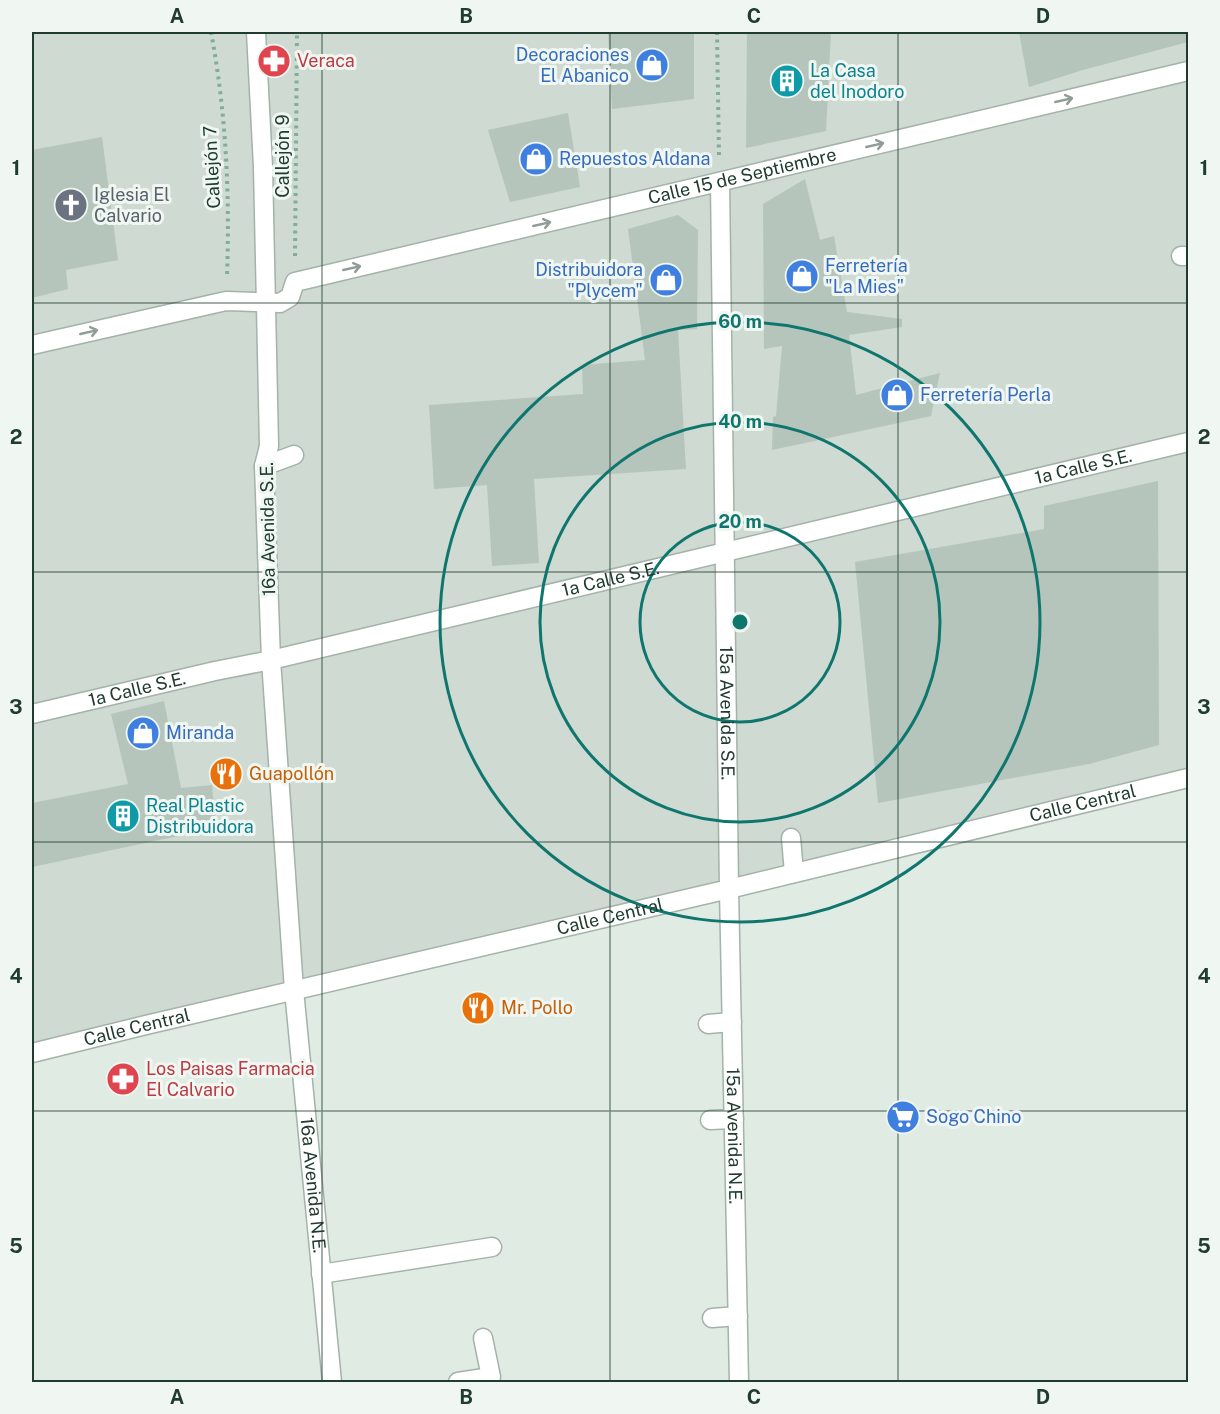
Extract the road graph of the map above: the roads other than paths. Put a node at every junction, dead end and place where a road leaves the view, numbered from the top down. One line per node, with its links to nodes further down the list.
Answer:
1 (256, 32): 4 (street, 16a Avenida S.E.)
2 (1188, 71): 3 (street, Calle 15 de Septiembre, one-way to 2)
3 (720, 182): 4 (street, Calle 15 de Septiembre, one-way to 3); 9 (street, 15a Avenida S.E.)
4 (266, 303): 5 (street, one-way to 4); 7 (street, 16a Avenida S.E.)
5 (32, 345)
6 (1188, 442): 9 (street, 1a Calle S.E.)
7 (269, 446): 8 (street, 16a Avenida S.E.); 8 (street)
8 (264, 466): 10 (street, 16a Avenida S.E.)
9 (724, 553): 10 (street, 1a Calle S.E.); 15 (street, 15a Avenida S.E.)
10 (271, 660): 11 (street, 1a Calle S.E.); 16 (street, 16a Avenida S.E.)
11 (32, 714)
12 (1188, 778): 14 (street, Calle Central)
13 (791, 838): 14 (street)
14 (794, 873): 15 (street, Calle Central)
15 (729, 889): 16 (street, Calle Central); 17 (street, 15a Avenida N.E.)
16 (294, 990): 19 (street, Calle Central); 23 (street, 16a Avenida N.E.)
17 (732, 1022): 18 (street); 20 (street, 15a Avenida N.E.)
18 (708, 1024)
19 (32, 1053)
20 (734, 1119): 21 (street); 24 (street, 15a Avenida N.E.)
21 (710, 1120)
22 (492, 1247): 23 (street)
23 (321, 1274): 27 (street, 16a Avenida N.E.)
24 (738, 1316): 25 (street); 29 (street, 15a Avenida N.E.)
25 (712, 1318)
26 (483, 1338): 28 (street)
27 (332, 1383)
28 (458, 1383)
29 (739, 1383)

